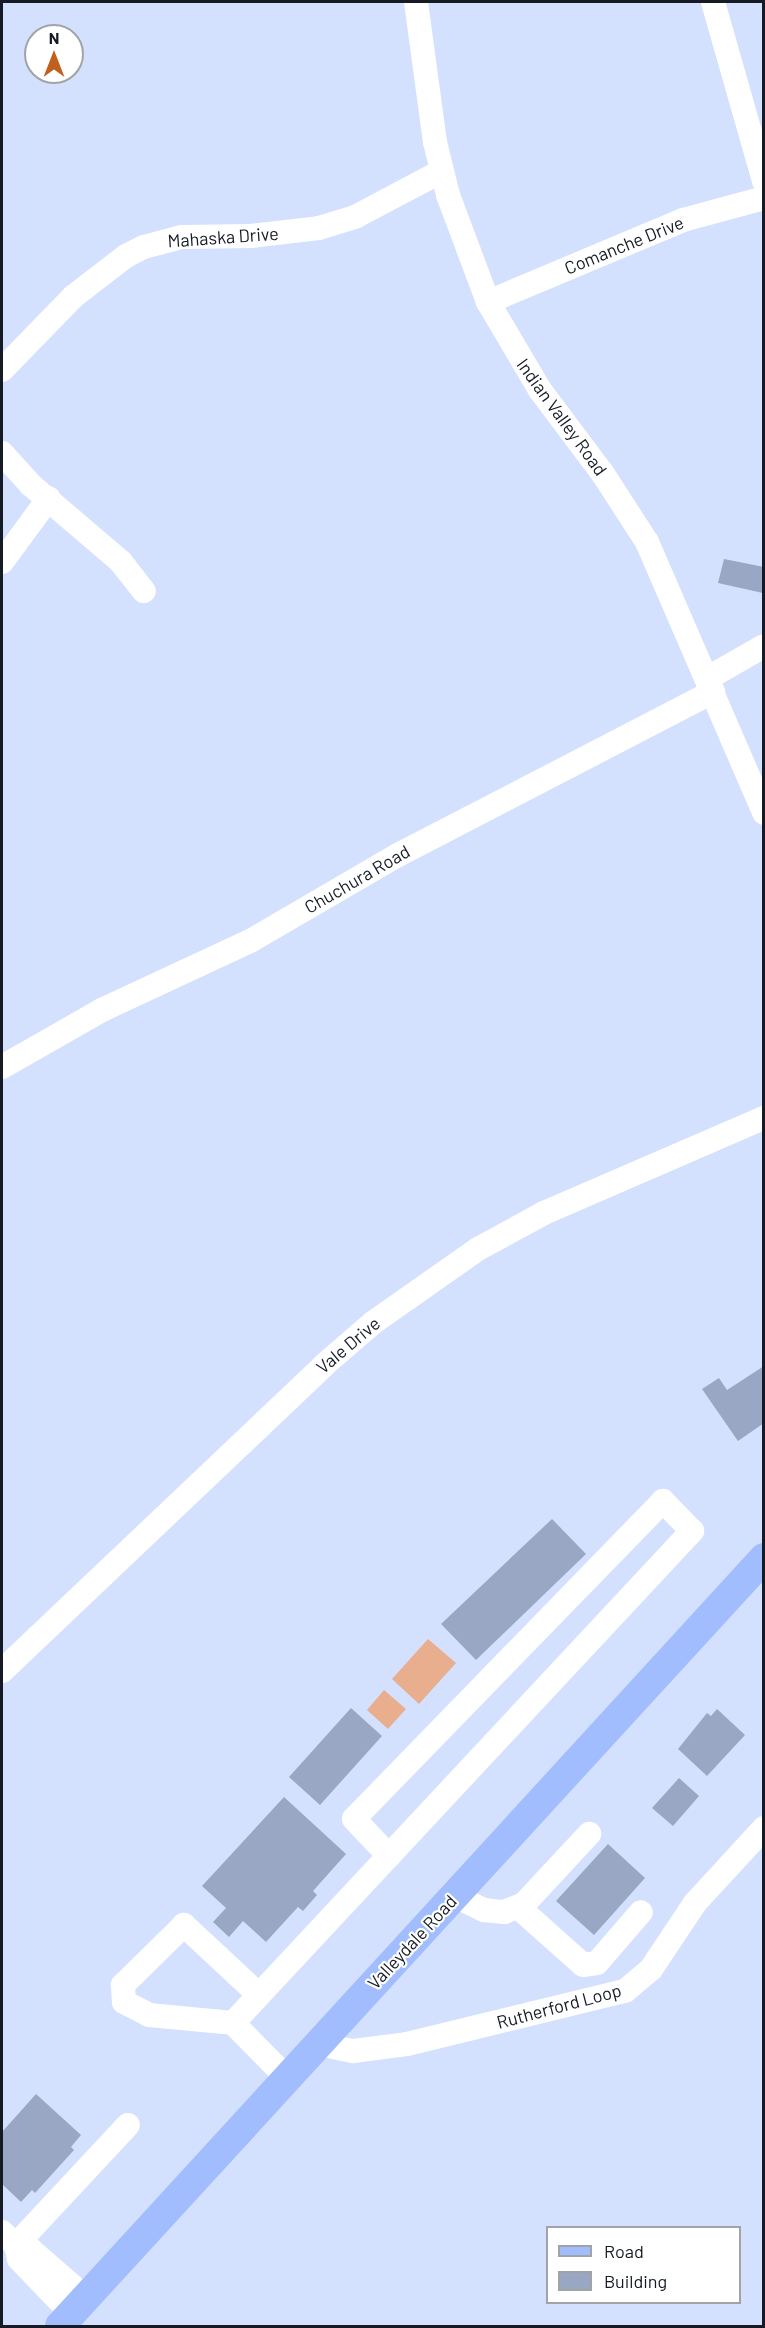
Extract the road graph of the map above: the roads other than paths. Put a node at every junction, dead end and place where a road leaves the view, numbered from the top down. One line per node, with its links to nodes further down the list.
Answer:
1 (416, 2): 3 (street, Indian Valley Road)
2 (713, 2): 4 (street)
3 (442, 171): 6 (street, Indian Valley Road); 7 (street, Mahaska Drive)
4 (764, 181)
5 (764, 198): 6 (street, Comanche Drive)
6 (488, 302): 13 (street, Indian Valley Road)
7 (2, 370)
8 (2, 453): 9 (street)
9 (49, 498): 10 (street); 11 (street)
10 (2, 562)
11 (144, 591)
12 (764, 646): 13 (street, Chuchura Road)
13 (711, 685): 14 (street, Indian Valley Road); 15 (street, Chuchura Road)
14 (764, 813)
15 (2, 1067)
16 (764, 1118): 18 (street, Vale Drive)
17 (764, 1558): 22 (main road, Valleydale Road)
18 (2, 1671)
19 (764, 1828): 27 (street, Rutherford Loop)
20 (589, 1834): 23 (street)
21 (389, 1856): 21 (street); 25 (street)
22 (455, 1896): 23 (street); 27 (main road, Valleydale Road)
23 (518, 1907): 24 (street)
24 (641, 1912)
25 (259, 1995): 26 (street); 26 (street)
26 (233, 2023): 28 (street)
27 (319, 2044): 28 (main road, Valleydale Road)
28 (288, 2079): 31 (main road, Valleydale Road)
29 (128, 2125): 30 (street)
30 (9, 2239): 31 (street)
31 (72, 2312)

